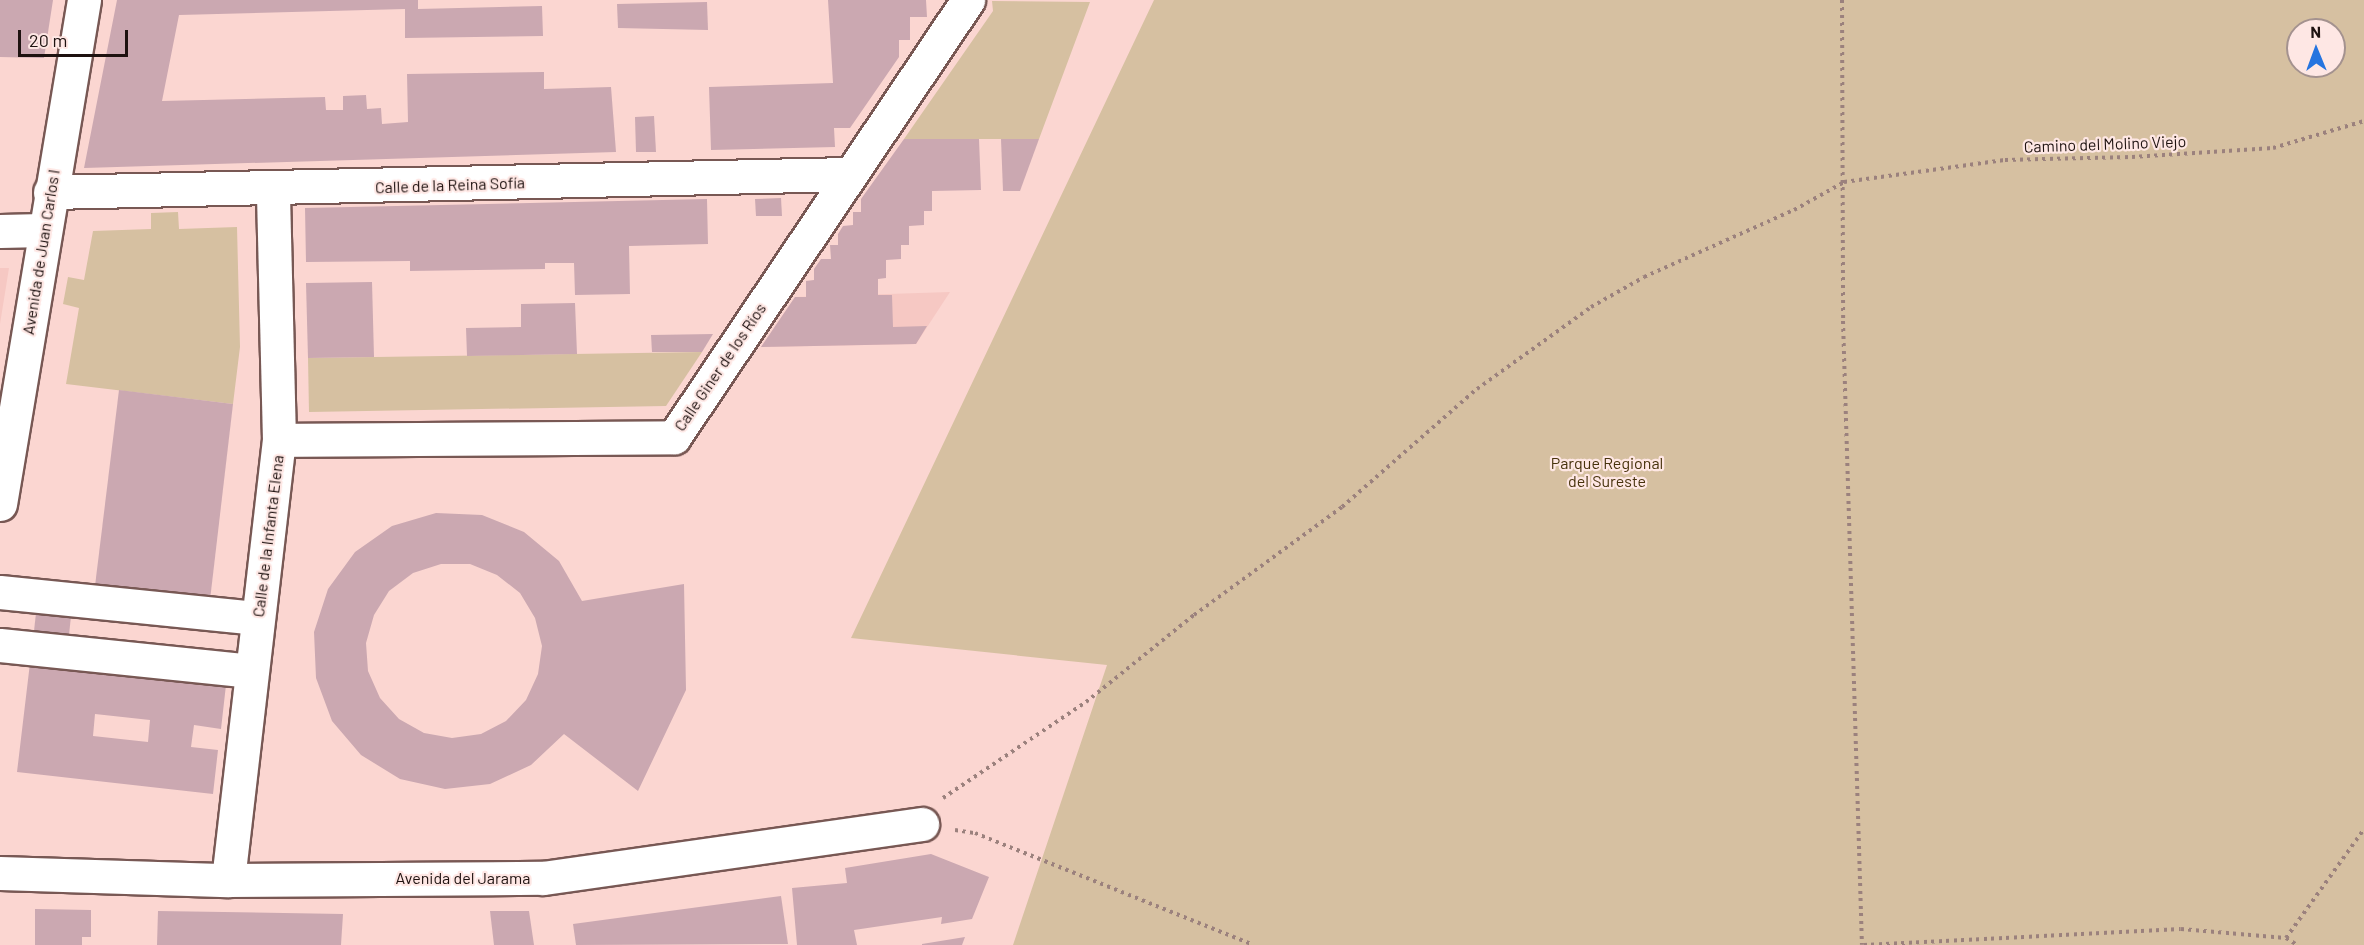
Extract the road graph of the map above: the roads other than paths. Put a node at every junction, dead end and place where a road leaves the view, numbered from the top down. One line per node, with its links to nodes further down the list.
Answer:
1 (84, 0): 5 (street, Avenida de Juan Carlos I)
2 (968, 0): 3 (street, Calle Giner de los Ríos)
3 (850, 174): 4 (street, Calle de la Reina Sofía); 8 (street, Calle Giner de los Ríos)
4 (273, 190): 5 (street, Calle de la Reina Sofía); 8 (street, Calle de la Infanta Elena)
5 (50, 192): 6 (street, Avenida de Juan Carlos I)
6 (43, 230): 7 (street); 9 (street, Avenida de Juan Carlos I)
7 (0, 231)
8 (279, 440): 11 (street, Calle de la Infanta Elena)
9 (0, 504)
10 (0, 592): 11 (street)
11 (258, 618): 13 (street, Calle de la Infanta Elena)
12 (0, 645): 13 (street)
13 (252, 671): 16 (street, Calle de la Infanta Elena)
14 (922, 824): 16 (street, Avenida del Jarama)
15 (0, 873): 16 (street, Avenida del Jarama)
16 (228, 880)

